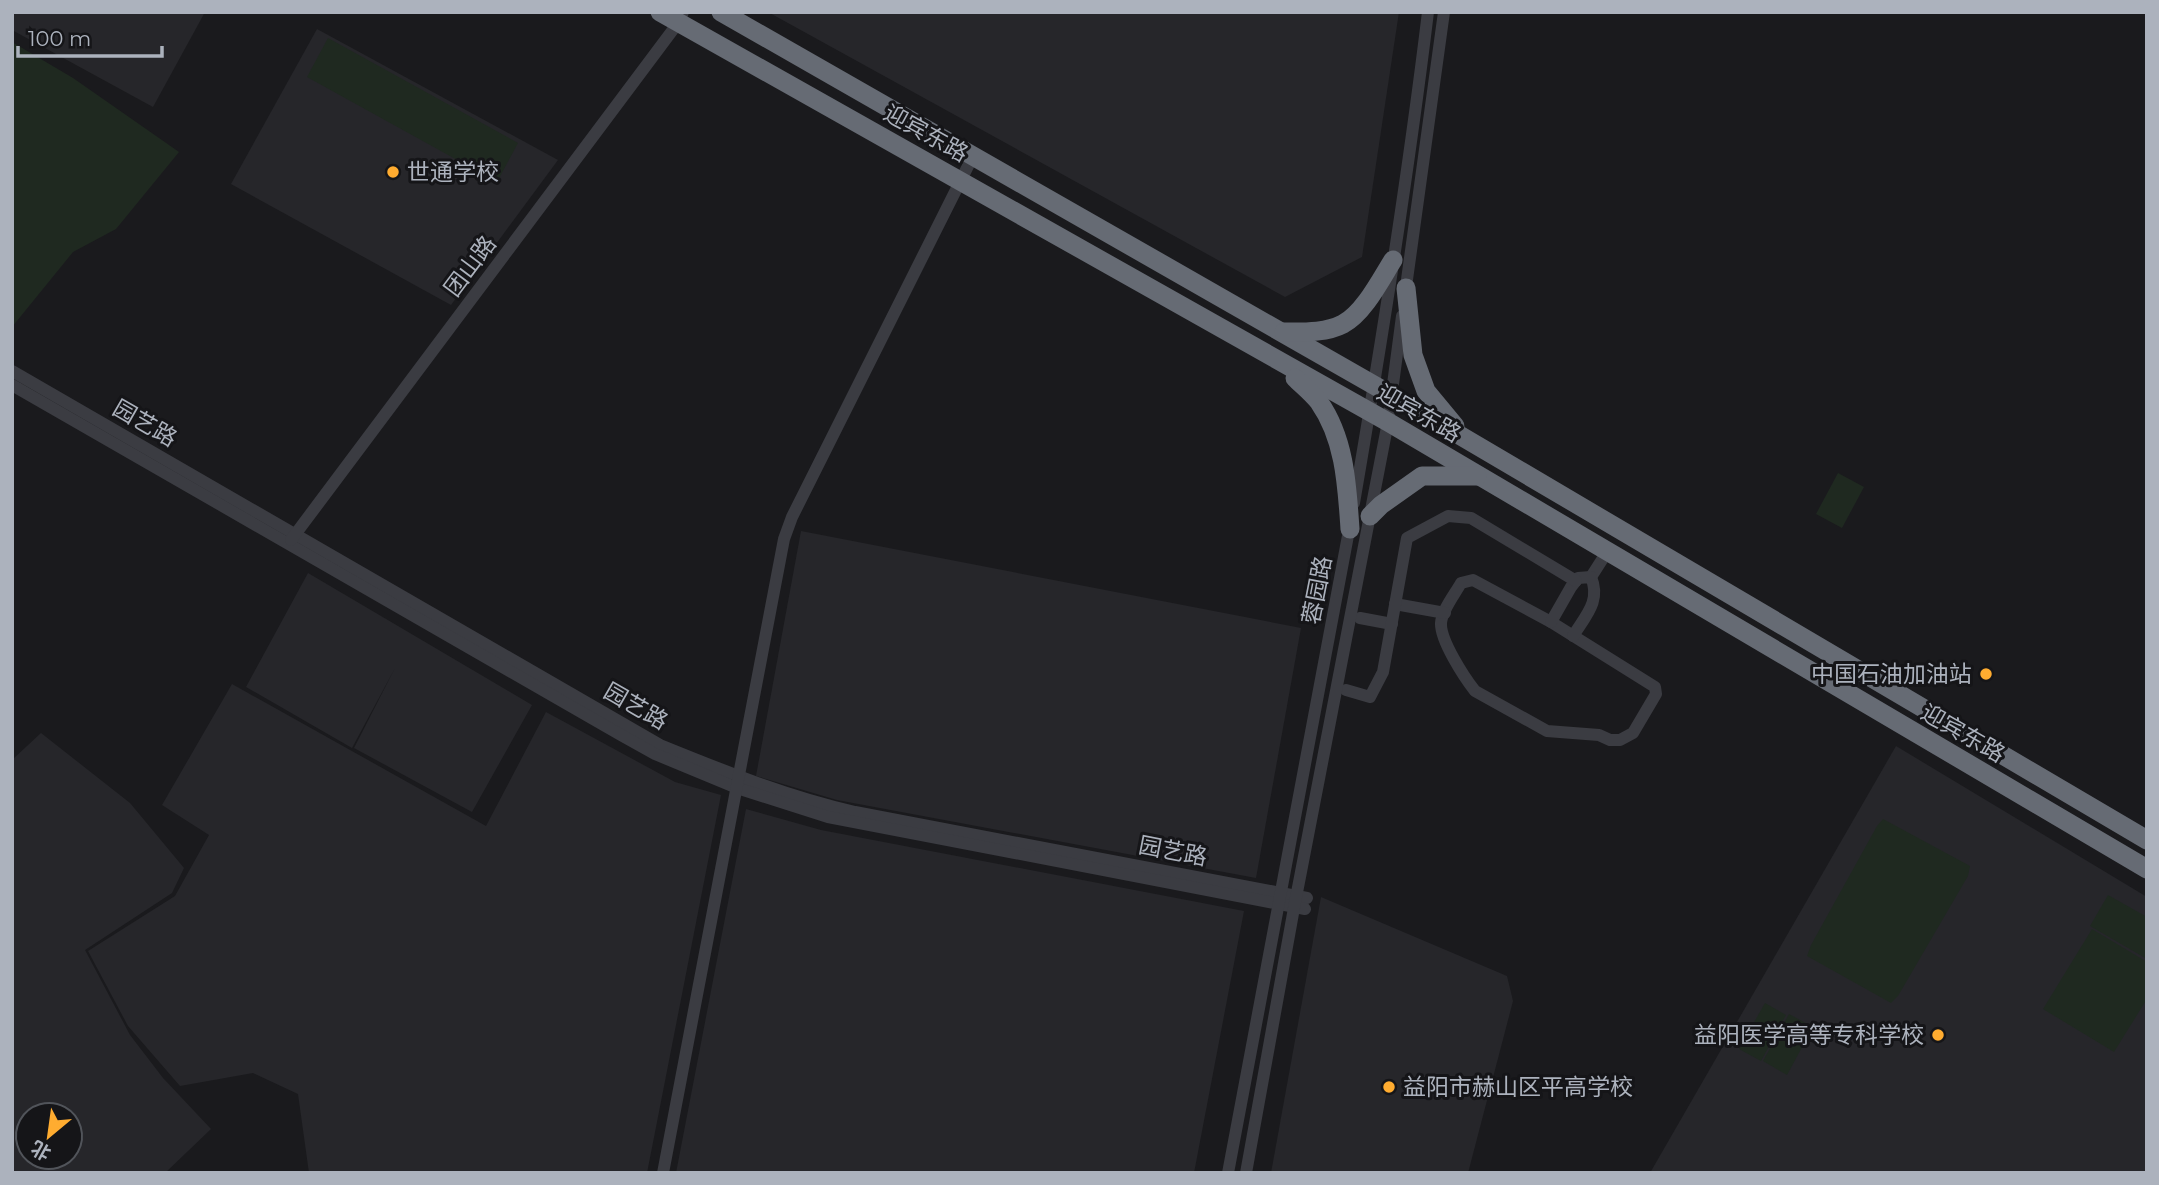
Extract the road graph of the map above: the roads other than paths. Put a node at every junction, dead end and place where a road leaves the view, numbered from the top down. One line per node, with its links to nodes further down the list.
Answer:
1 (660, 12): 5 (highway, 迎宾东路)
2 (720, 12): 6 (highway, 迎宾东路)
3 (1428, 12): 8 (street, 蓉园路)
4 (1444, 12): 9 (street, 蓉园路)
5 (681, 17): 7 (highway, 迎宾东路); 23 (street, 团山路)
6 (973, 156): 7 (street); 10 (highway, 迎宾东路)
7 (959, 180): 11 (highway, 迎宾东路); 36 (street)
8 (1393, 260): 10 (highway); 14 (street, 蓉园路)
9 (1406, 288): 14 (street, 蓉园路); 17 (highway)
10 (1278, 330): 11 (highway); 14 (highway, 迎宾东路)
11 (1270, 356): 15 (highway, 迎宾东路); 22 (highway)
12 (12, 371): 23 (street, 园艺路)
13 (12, 385): 23 (street, 园艺路)
14 (1384, 391): 15 (street, 蓉园路); 16 (street, 蓉园路); 17 (highway, 迎宾东路)
15 (1370, 412): 16 (highway, 迎宾东路); 22 (street, 蓉园路)
16 (1388, 422): 19 (highway, 迎宾东路); 21 (street, 蓉园路)
17 (1464, 438): 18 (highway, 迎宾东路)
18 (1510, 465): 20 (highway); 34 (highway, 迎宾东路)
19 (1477, 476): 20 (highway, 迎宾东路); 21 (highway)
20 (1497, 487): 24 (highway, 迎宾东路)
21 (1370, 516): 40 (street, 蓉园路)
22 (1350, 529): 39 (street, 蓉园路)
23 (292, 539): 36 (street, 园艺路)
24 (1607, 552): 25 (street); 35 (highway, 迎宾东路)
25 (1591, 577): 26 (street); 32 (street)
26 (1576, 581): 27 (street); 30 (street)
27 (1395, 604): 28 (street); 31 (street)
28 (1445, 614): 30 (street); 32 (street)
29 (1360, 618): 31 (street)
30 (1550, 622): 32 (street)
31 (1392, 624): 33 (street)
32 (1573, 636)
33 (1346, 690)
34 (1896, 692): 35 (highway); 37 (highway, 迎宾东路)
35 (1883, 714): 38 (highway, 迎宾东路)
36 (738, 783): 39 (street, 园艺路); 41 (street)
37 (2147, 839)
38 (2147, 869)
39 (1281, 899): 40 (street, 园艺路); 42 (street, 蓉园路)
40 (1301, 903): 43 (street, 蓉园路)
41 (663, 1173)
42 (1228, 1173)
43 (1246, 1173)

